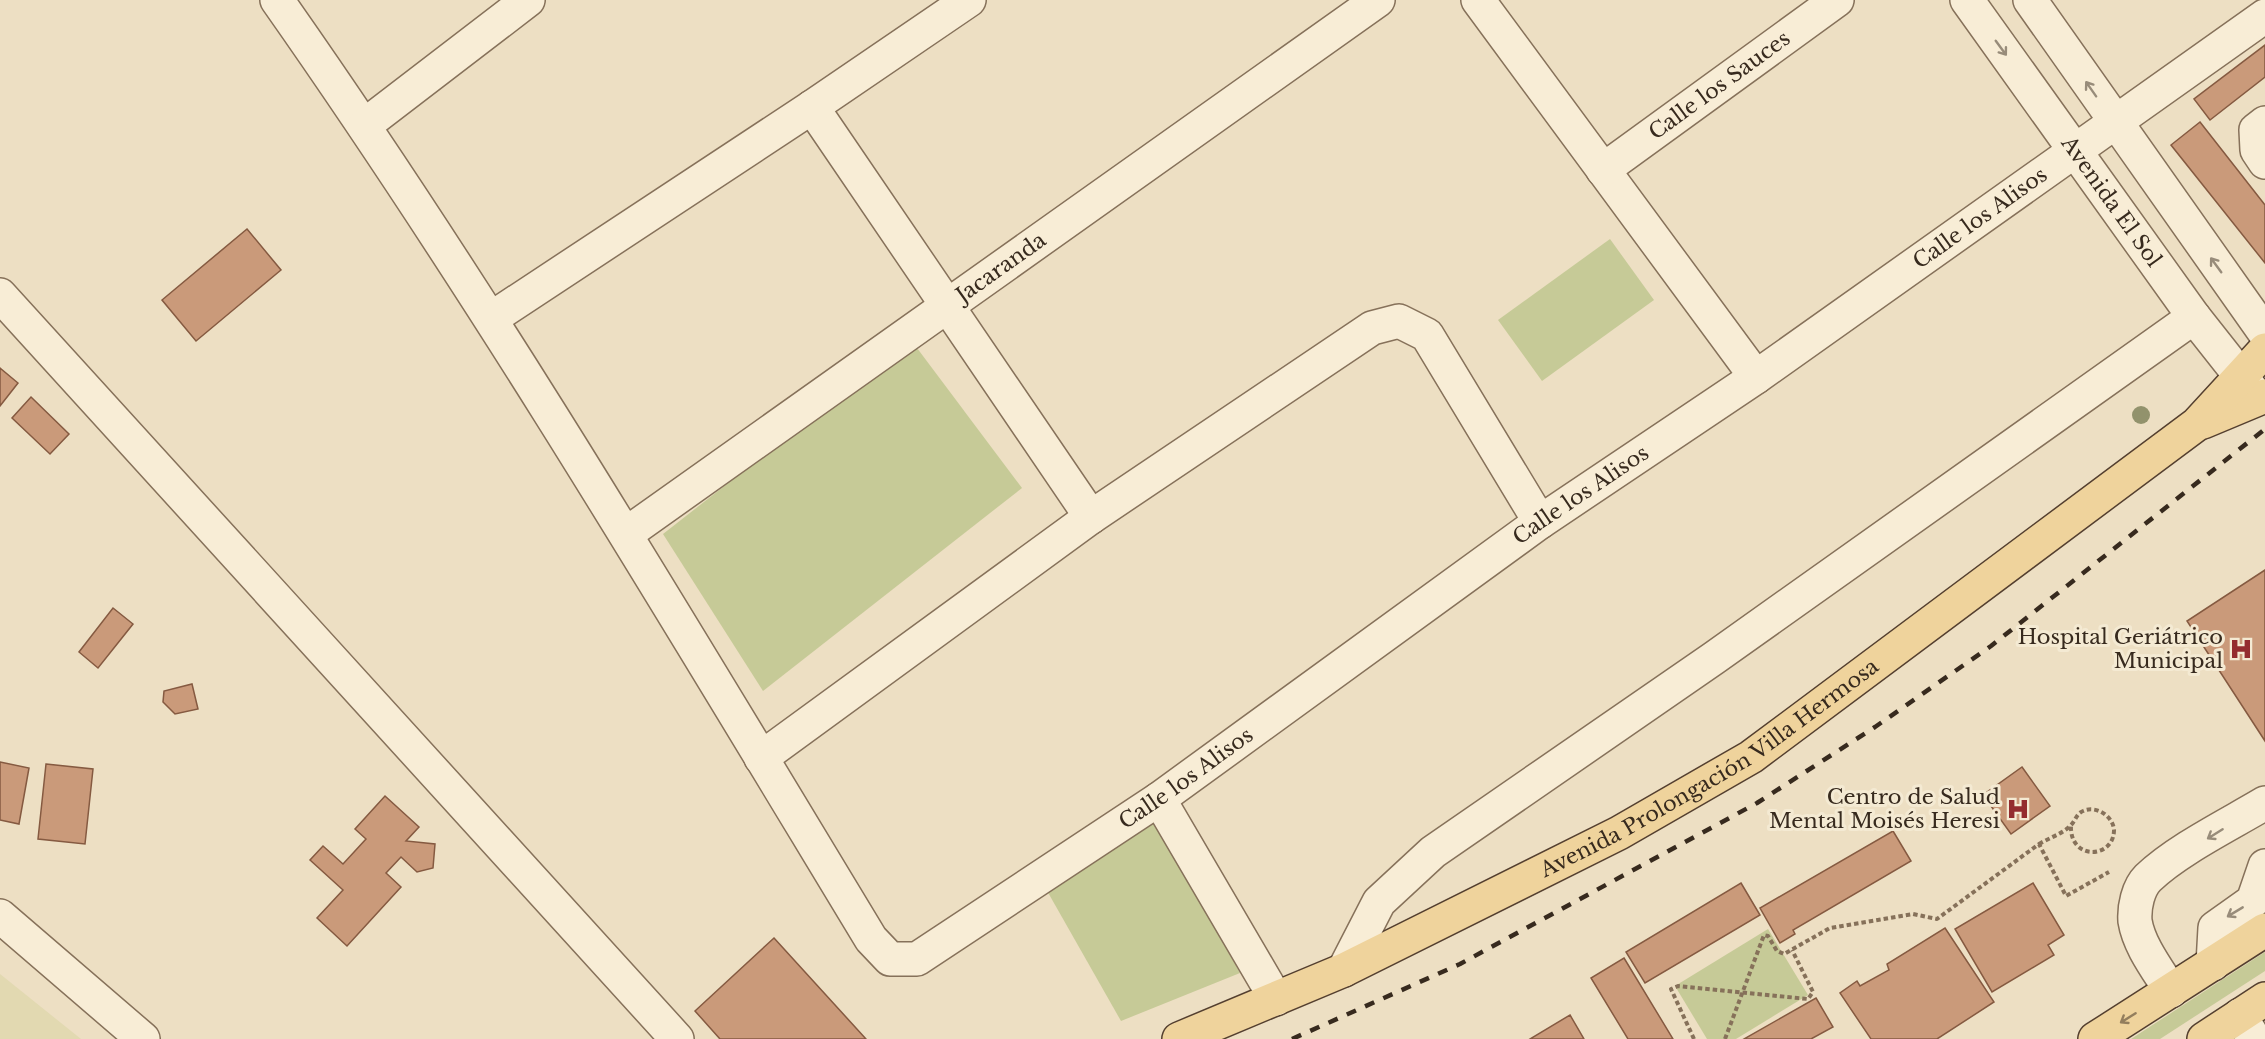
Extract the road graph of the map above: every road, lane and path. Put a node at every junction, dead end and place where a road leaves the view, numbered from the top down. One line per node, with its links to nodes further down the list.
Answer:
1 (277, 0): 13 (street)
2 (528, 0): 13 (street)
3 (969, 0): 10 (street)
4 (1478, 0): 16 (street)
5 (1837, 0): 16 (street, Calle los Sauces)
6 (1967, 0): 14 (street, Avenida El Sol, one-way to 14)
7 (2030, 0): 11 (street, one-way to 7)
8 (1365, 4): 18 (street, Jacaranda)
9 (2265, 16): 11 (street, Calle los Alisos)
10 (812, 107): 18 (street); 20 (street)
11 (2114, 123): 14 (street, Calle los Alisos); 21 (street, one-way to 11)
12 (2265, 123): 15 (street)
13 (365, 125): 20 (street)
14 (2075, 151): 19 (street, Avenida El Sol); 23 (street, Calle los Alisos)
15 (2265, 162)
16 (1603, 170): 23 (street)
17 (0, 295): 45 (street)
18 (948, 306): 25 (street); 27 (street, Jacaranda)
19 (2194, 317): 24 (street, Avenida El Sol); 39 (street)
20 (492, 318): 27 (street)
21 (2265, 333)
22 (2265, 350): 24 (main road)
23 (1756, 377): 26 (street, Calle los Alisos)
24 (2255, 391): 39 (main road, Avenida Prolongación Villa Hermosa)
25 (1091, 517): 26 (street); 28 (street)
26 (1540, 522): 29 (street, Calle los Alisos)
27 (626, 534): 28 (street)
28 (761, 758): 29 (street, Calle los Alisos)
29 (1159, 799): 42 (street)
30 (2265, 803): 40 (street, one-way to 40)
31 (2071, 825): 31 (path); 32 (path)
32 (2039, 844): 34 (path); 37 (path)
33 (2265, 866): 38 (street, one-way to 38)
34 (2118, 867)
35 (0, 916): 44 (street)
36 (2265, 930): 38 (main road)
37 (1792, 950): 41 (path); 41 (path)
38 (2213, 964): 40 (main road)
39 (1344, 970): 42 (main road, Avenida Prolongación Villa Hermosa)
40 (2171, 991): 49 (main road, one-way to 49)
41 (1743, 992): 47 (path); 48 (path)
42 (1276, 999): 46 (main road, Avenida Prolongación Villa Hermosa)
43 (2253, 1018): 50 (main road)
44 (143, 1039)
45 (677, 1039)
46 (1179, 1039)
47 (1694, 1039)
48 (1725, 1039)
49 (2095, 1039)
50 (2204, 1039)

